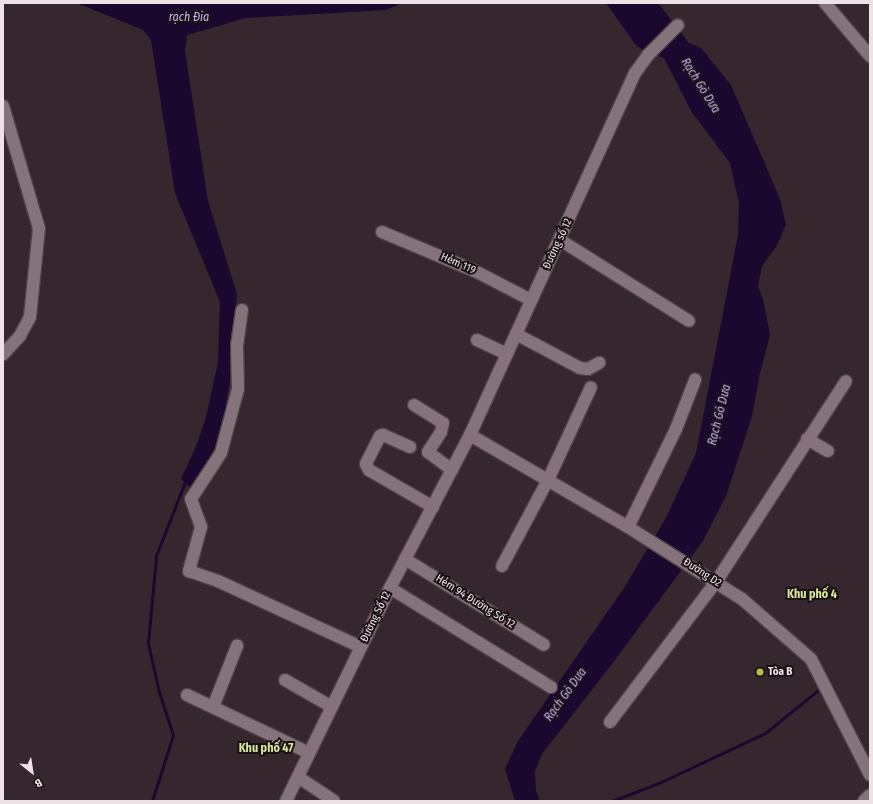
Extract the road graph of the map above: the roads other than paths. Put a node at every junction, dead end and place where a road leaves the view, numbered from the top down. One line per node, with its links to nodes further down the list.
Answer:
1 (825, 3): 3 (street)
2 (678, 25): 6 (street, Đường số 12)
3 (870, 56)
4 (3, 106): 12 (street)
5 (382, 232): 7 (street, Hẻm 119)
6 (560, 240): 7 (street, Đường số 12); 9 (street)
7 (531, 300): 10 (street, Đường số 12)
8 (242, 310): 33 (street)
9 (689, 321)
10 (516, 334): 13 (street, Đường số 12); 14 (street)
11 (477, 340): 13 (street)
12 (3, 354)
13 (507, 354): 19 (street, Đường số 12)
14 (599, 363)
15 (695, 380): 26 (street)
16 (846, 381): 20 (street)
17 (591, 387): 24 (street)
18 (414, 405): 23 (street)
19 (470, 435): 23 (street, Đường Số 12); 24 (street, Đường D2)
20 (807, 439): 22 (street); 29 (street)
21 (410, 447): 25 (street)
22 (828, 451)
23 (452, 470): 25 (street, Đường Số 12)
24 (548, 480): 26 (street, Đường D2); 28 (street)
25 (433, 507): 27 (street, Đường Số 12)
26 (628, 527): 29 (street, Đường D2)
27 (405, 559): 30 (street, Đường Số 12); 31 (street, Hẻm 94 Đường Số 12)
28 (502, 566)
29 (716, 582): 39 (street); 41 (street, Đường D2)
30 (390, 588): 33 (street, Đường Số 12); 35 (street)
31 (544, 645)
32 (237, 646): 38 (street)
33 (361, 647): 37 (street, Đường Số 12)
34 (285, 680): 37 (street)
35 (551, 687)
36 (187, 695): 38 (street)
37 (332, 706): 40 (street, Đường Số 12)
38 (212, 707): 40 (street)
39 (610, 722)
40 (309, 753): 42 (street, Đường Số 12)
41 (870, 774)
42 (298, 777): 44 (street, Đường Số 12); 45 (street)
43 (870, 795): 46 (street)
44 (286, 801)
45 (334, 801)
46 (864, 801)

